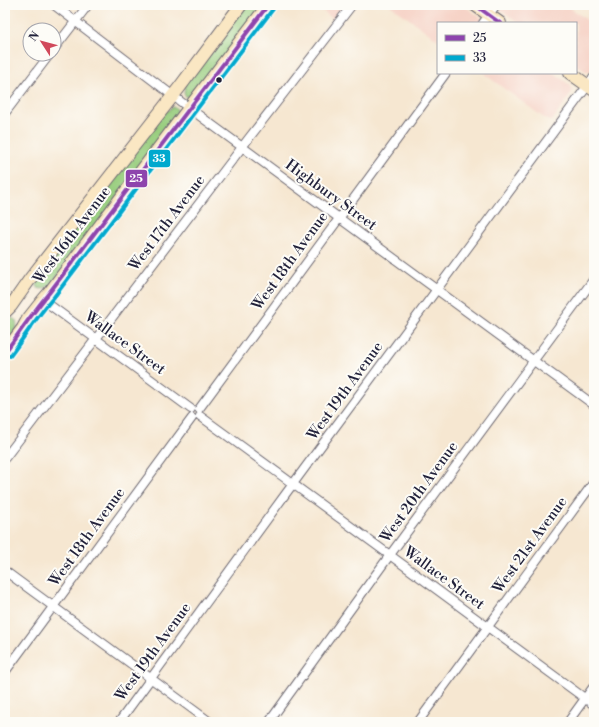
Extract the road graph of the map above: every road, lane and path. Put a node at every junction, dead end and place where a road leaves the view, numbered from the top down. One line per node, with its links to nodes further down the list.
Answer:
1 (54, 5): 9 (street, Highbury Street)
2 (88, 5): 9 (street)
3 (241, 5): 16 (main road, West 16th Avenue)
4 (268, 5): 17 (main road, West 16th Avenue)
5 (352, 5): 19 (street, West 17th Avenue)
6 (475, 5): 8 (main road)
7 (496, 5): 8 (street)
8 (485, 19): 10 (main road)
9 (75, 21): 11 (street); 16 (street, Highbury Street)
10 (496, 22)
11 (62, 38)
12 (44, 62): 18 (street)
13 (445, 74): 20 (street, West 18th Avenue)
14 (572, 74): 15 (main road)
15 (592, 84): 22 (street, West 19th Avenue)
16 (172, 95): 17 (street, Highbury Street); 24 (main road, West 16th Avenue)
17 (189, 108): 19 (street, Highbury Street); 23 (main road, West 16th Avenue)
18 (5, 113)
19 (242, 147): 20 (street, Highbury Street); 25 (street, West 17th Avenue)
20 (339, 218): 22 (street, Highbury Street); 29 (street, West 18th Avenue)
21 (594, 279): 27 (street, West 20th Avenue)
22 (437, 290): 27 (street, Highbury Street); 32 (street, West 19th Avenue)
23 (43, 300): 25 (street, Wallace Street); 26 (main road, West 16th Avenue)
24 (7, 307)
25 (96, 339): 29 (street, Wallace Street); 30 (street, West 17th Avenue)
26 (5, 352)
27 (534, 361): 28 (street, Highbury Street); 33 (street, West 20th Avenue)
28 (594, 405)
29 (196, 413): 32 (street, Wallace Street); 35 (street, West 18th Avenue)
30 (5, 458)
31 (594, 482): 36 (street, West 21st Avenue)
32 (293, 485): 33 (street, Wallace Street); 38 (street, West 19th Avenue)
33 (390, 555): 36 (street, Wallace Street); 44 (street, West 20th Avenue)
34 (5, 571): 35 (street)
35 (53, 607): 37 (street, West 18th Avenue); 38 (street)
36 (488, 627): 40 (street, Wallace Street); 45 (street, West 21st Avenue)
37 (5, 672)
38 (151, 678): 42 (street, West 19th Avenue); 43 (street)
39 (594, 686): 40 (street)
40 (585, 698): 41 (street, Wallace Street); 46 (street)
41 (594, 705)
42 (119, 722)
43 (210, 722)
44 (268, 722)
45 (418, 722)
46 (568, 722)

